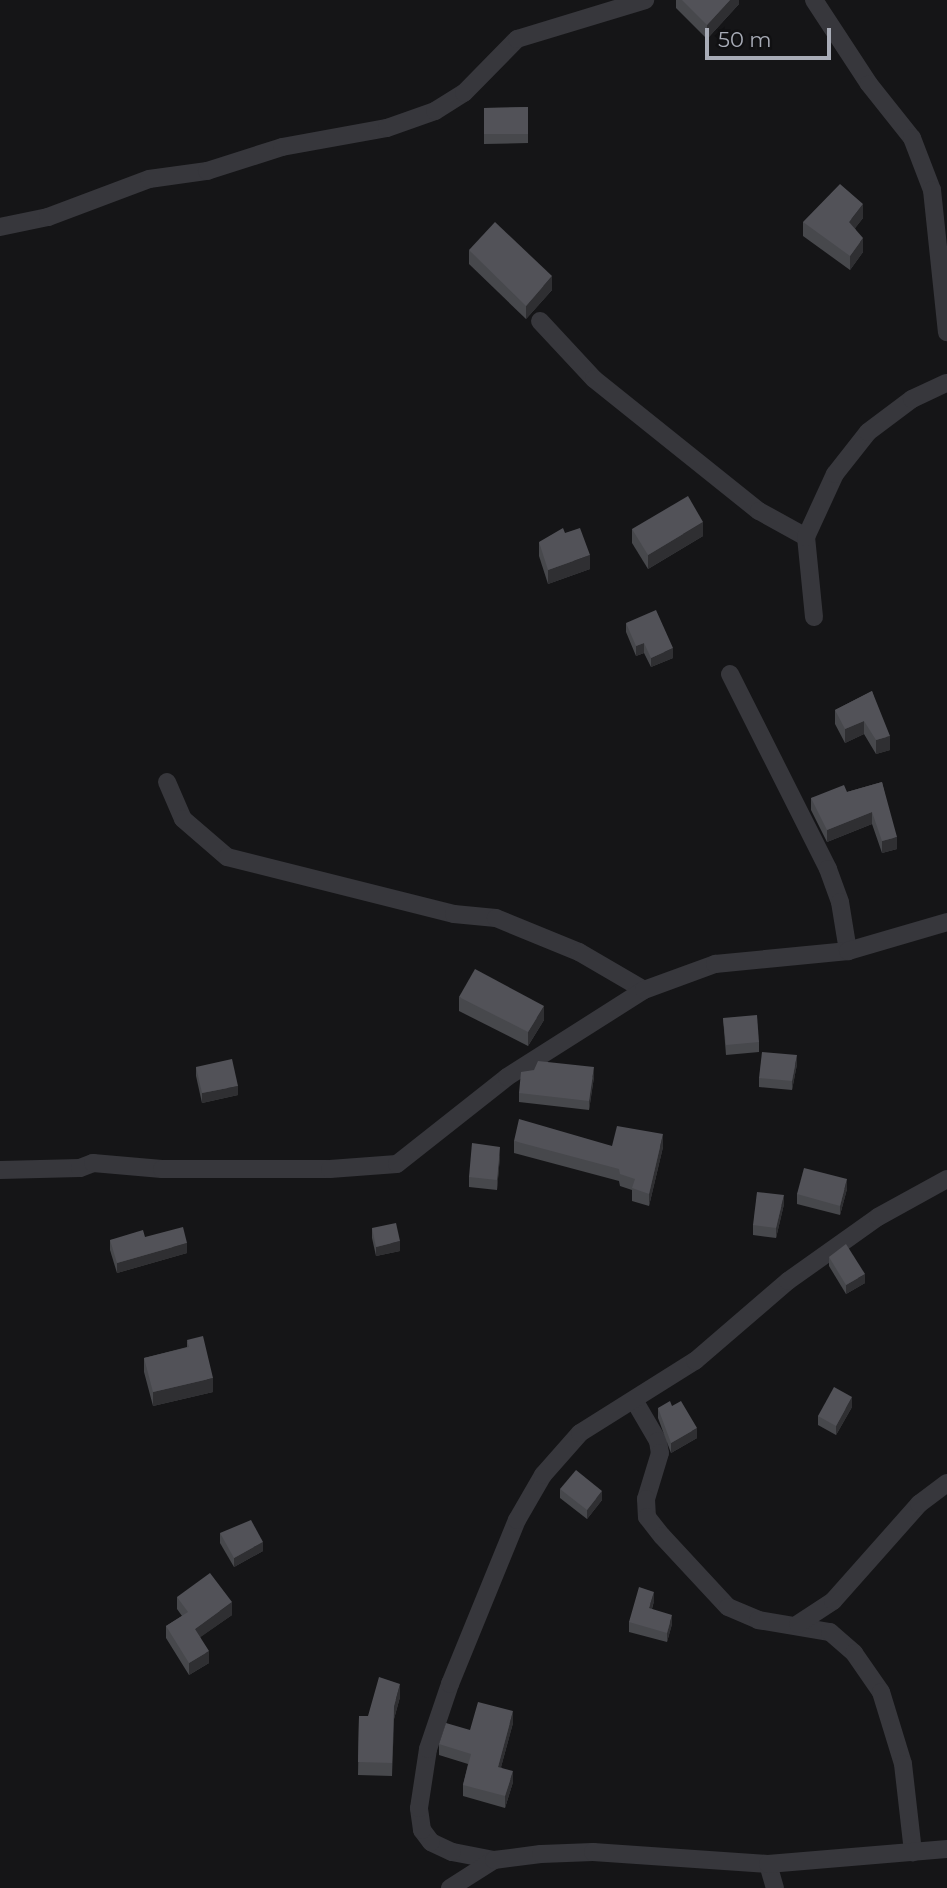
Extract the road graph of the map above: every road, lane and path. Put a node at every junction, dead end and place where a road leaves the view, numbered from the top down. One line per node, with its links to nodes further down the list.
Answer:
1 (645, 0): 3 (street)
2 (814, 0): 5 (street)
3 (0, 227)
4 (540, 321): 7 (street)
5 (947, 332)
6 (947, 383): 7 (street)
7 (806, 537): 8 (street)
8 (814, 617)
9 (730, 674): 12 (street)
10 (167, 782): 13 (street)
11 (947, 922): 12 (street)
12 (848, 951): 13 (street)
13 (644, 990): 14 (street)
14 (0, 1170)
15 (947, 1179): 16 (street)
16 (634, 1400): 18 (street); 21 (street)
17 (947, 1483): 18 (street)
18 (798, 1624): 20 (street)
19 (947, 1849): 20 (street)
20 (913, 1852): 22 (street)
21 (494, 1860): 22 (street); 23 (street)
22 (768, 1864): 24 (street)
23 (450, 1888)
24 (775, 1888)

